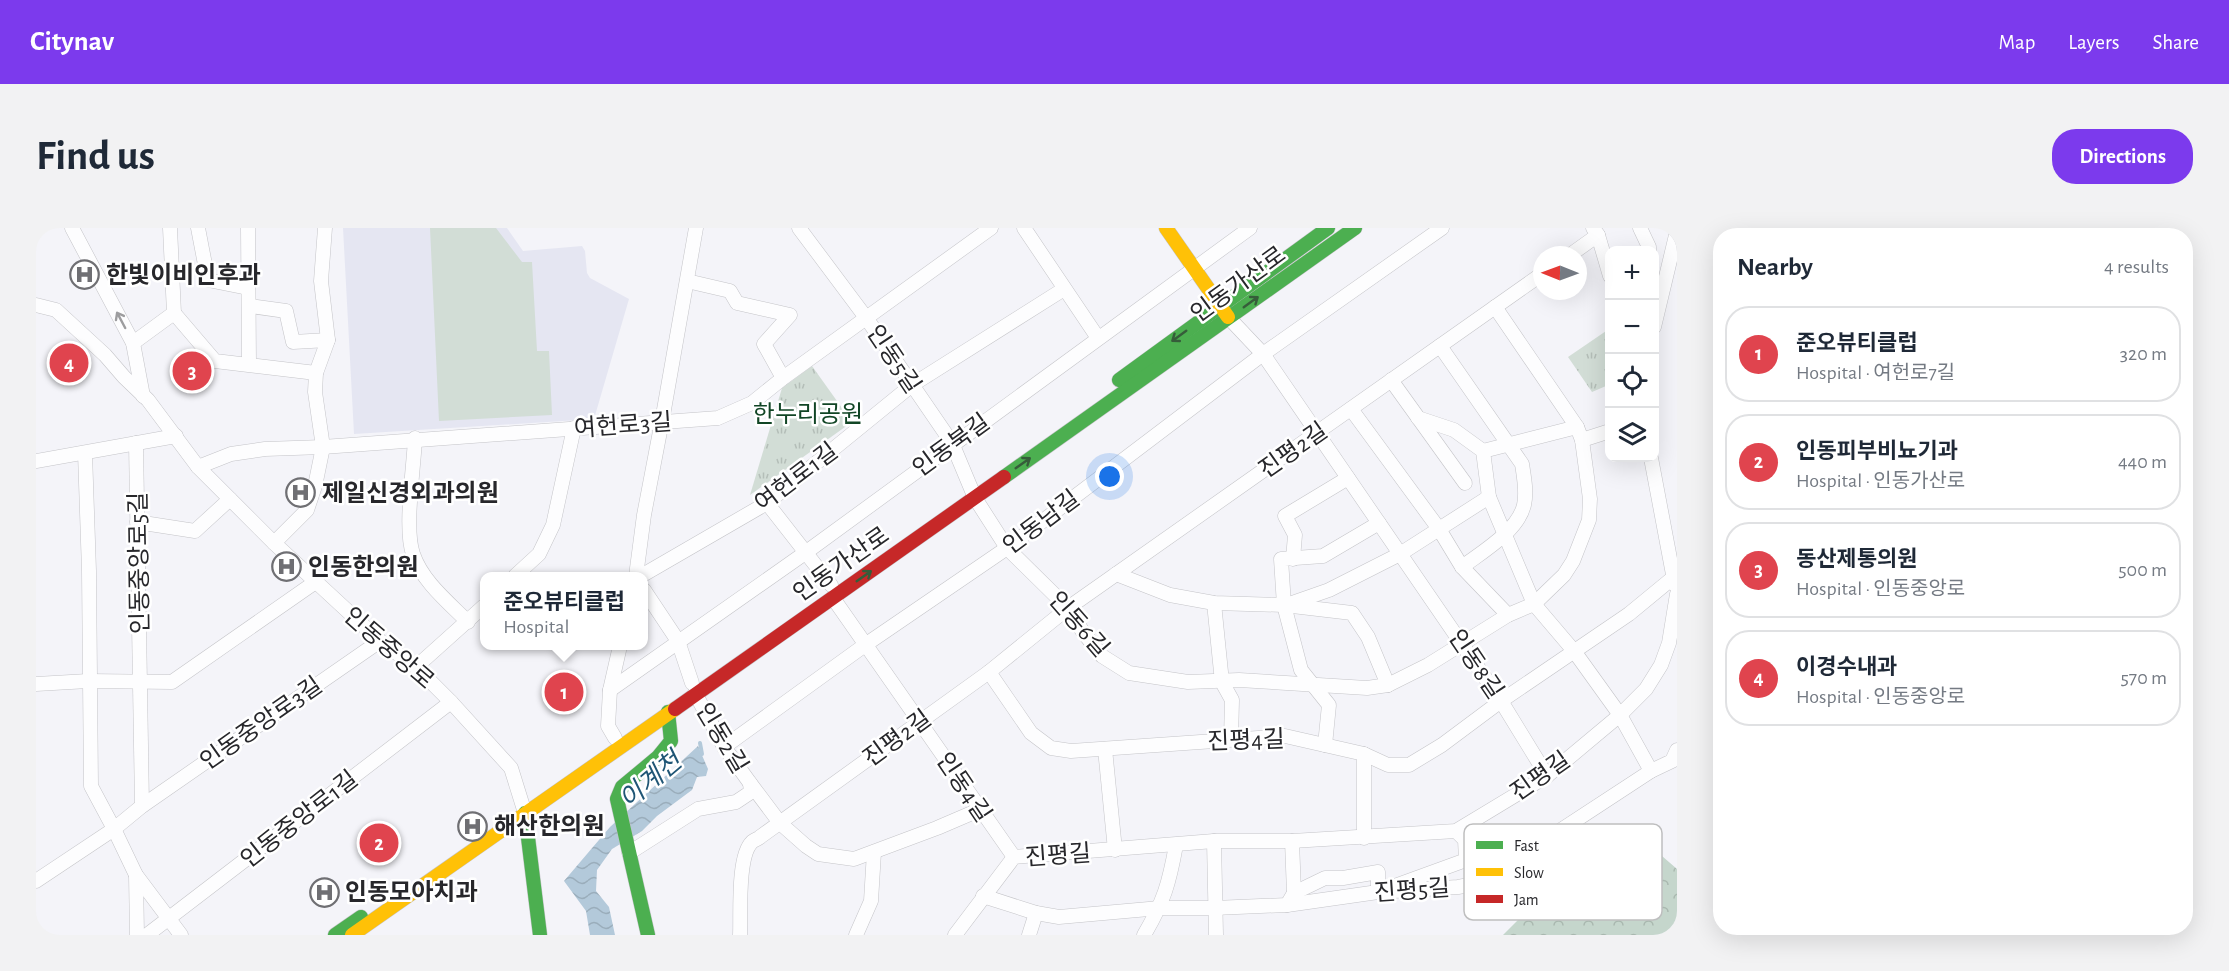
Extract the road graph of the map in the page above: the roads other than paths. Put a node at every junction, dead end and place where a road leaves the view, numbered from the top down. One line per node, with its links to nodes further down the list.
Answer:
1 (72, 228): 36 (street, 인동중앙로, one-way to 1)
2 (170, 228): 31 (street)
3 (198, 228): 24 (street)
4 (248, 228): 24 (street)
5 (325, 228): 35 (street)
6 (696, 228): 23 (street)
7 (799, 228): 33 (street, 인동5길)
8 (991, 228): 33 (street, 여헌로3길)
9 (1024, 228): 25 (street)
10 (1166, 228): 21 (main road)
11 (1250, 228): 21 (street, 인동북길)
12 (1328, 228): 28 (main road, 인동가산로)
13 (1355, 228): 32 (main road, 인동가산로, one-way to 13)
14 (1442, 228): 38 (street, 인동남길)
15 (1640, 228): 19 (street)
16 (1677, 231): 29 (street)
17 (1596, 232): 18 (street); 20 (street)
18 (1580, 246)
19 (1649, 246)
20 (1605, 260)
21 (1194, 269): 28 (main road); 34 (street, 인동북길)
22 (1533, 280): 30 (street, 진평2길)
23 (687, 281): 41 (street); 47 (street)
24 (248, 288): 27 (street)
25 (1064, 289): 34 (street); 43 (street, 여헌로1길)
26 (36, 304): 44 (street, 인동중앙로)
27 (250, 306): 35 (street); 39 (street)
28 (1220, 306): 32 (main road); 65 (main road, 인동가산로, one-way to 65)
29 (1659, 306)
30 (1495, 307): 37 (street, 진평2길); 51 (street)
31 (174, 313): 36 (street); 39 (street)
32 (1229, 318): 38 (street, 인동8길); 65 (main road, 인동가산로, one-way to 32)
33 (867, 319): 41 (street, 여헌로3길); 43 (street, 인동5길)
34 (1098, 338): 55 (street, 인동북길)
35 (328, 340): 40 (street)
36 (133, 343): 44 (street, 인동중앙로)
37 (1440, 346): 42 (street, 진평2길); 56 (street)
38 (1263, 354): 50 (street, 인동8길); 74 (street, 인동남길)
39 (249, 364): 40 (street)
40 (315, 373): 57 (street)
41 (783, 378): 47 (street, 여헌로3길)
42 (1391, 380): 45 (street, 진평2길); 46 (street)
43 (912, 385): 55 (street, 인동5길); 68 (street, 여헌로1길)
44 (143, 396): 52 (street, 인동중앙로)
45 (1351, 409): 50 (street, 진평2길); 71 (street, 진평2길)
46 (1418, 418): 58 (street); 64 (street)
47 (662, 421): 48 (street, 여헌로3길); 80 (street)
48 (574, 428): 53 (street, 여헌로3길); 79 (street)
49 (1605, 431): 51 (street)
50 (1317, 433): 63 (street, 인동8길); 82 (street, 진평2길)
51 (1579, 434): 56 (street); 89 (street)
52 (176, 436): 54 (street); 62 (street, 인동중앙로)
53 (415, 438): 57 (street, 여헌로3길); 94 (street)
54 (136, 443): 59 (street); 69 (street, 인동중앙로5길)
55 (952, 443): 65 (street, 인동5길); 75 (street, 인동북길)
56 (1509, 444): 58 (street); 72 (street)
57 (323, 447): 62 (street, 여헌로3길); 73 (street)
58 (1483, 451): 66 (street)
59 (85, 453): 60 (street); 104 (street, 인동중앙로5길)
60 (36, 461)
61 (1652, 462): 83 (street, 진평길)
62 (198, 467): 67 (street, 인동중앙로)
63 (1348, 478): 70 (street, 인동8길); 77 (street)
64 (1465, 483)
65 (973, 492): 74 (street, 인동6길); 85 (main road, 인동가산로)
66 (1489, 497): 71 (street); 72 (street)
67 (230, 499): 69 (street); 73 (street, 인동중앙로)
68 (766, 503): 75 (street); 81 (street, 여헌로1길)
69 (137, 522): 106 (street, 인동중앙로5길)
70 (1379, 523): 76 (street, 인동8길); 77 (street)
71 (1439, 529): 76 (street); 78 (street, 진평2길)
72 (1506, 534): 78 (street); 89 (street)
73 (274, 543): 84 (street, 인동중앙로)
74 (1007, 548): 91 (street, 인동6길); 98 (street, 인동남길)
75 (805, 553): 85 (street, 인동4길); 96 (street, 인동북길)
76 (1400, 554): 90 (street); 97 (street, 인동8길)
77 (1287, 559): 90 (street)
78 (1462, 567): 93 (street, 진평2길)
79 (519, 572)
80 (638, 572)
81 (645, 572)
82 (1116, 574): 88 (street); 91 (street, 진평2길)
83 (1674, 577): 86 (street, 진평길); 101 (street, 진평4길)
84 (314, 583): 95 (street, 인동중앙로); 106 (street)
85 (832, 591): 98 (street, 인동4길); 110 (main road, 인동가산로)
86 (1677, 594): 99 (street, 진평길)
87 (648, 596): 96 (street)
88 (1214, 603): 90 (street); 105 (street)
89 (1534, 604): 93 (street); 101 (street)
90 (1284, 605): 108 (street); 109 (street)
91 (1068, 608): 103 (street, 진평2길); 105 (street, 인동6길)
92 (480, 610): 94 (street)
93 (1508, 615): 97 (street)
94 (468, 622): 102 (street)
95 (380, 641): 102 (street, 인동중앙로); 127 (street, 인동중앙로3길)
96 (678, 641): 110 (street, 인동2길); 111 (street, 인동북길)
97 (1462, 644): 108 (street, 인동6길); 112 (street, 인동8길)
98 (864, 645): 116 (street, 인동4길); 120 (street, 인동남길)
99 (1673, 648): 115 (street, 진평길)
100 (620, 650): 111 (street)
101 (1574, 651): 112 (street, 진평4길); 115 (street)
102 (416, 667): 113 (street, 인동중앙로)
103 (989, 672): 116 (street, 진평2길); 121 (street, 진평4길)
104 (88, 681): 106 (street); 107 (street); 134 (street)
105 (1222, 682): 109 (street, 인동6길); 118 (street)
106 (141, 683): 127 (street)
107 (36, 684)
108 (1388, 685): 109 (street, 인동6길)
109 (1316, 687): 119 (street)
110 (694, 688): 114 (main road, 인동가산로); 117 (main road, 인동가산로); 120 (street, 인동2길)
111 (610, 690): 117 (street)
112 (1501, 701): 123 (street, 진평4길); 125 (street, 인동8길)
113 (451, 702): 128 (street, 인동중앙로); 155 (street, 인동중앙로1길)
114 (668, 712): 128 (main road, 인동가산로); 143 (main road)
115 (1620, 716): 124 (street); 125 (street, 진평길)
116 (920, 721): 129 (street, 인동4길); 130 (street, 진평2길)
117 (615, 738): 128 (main road, 인동가산로)
118 (1231, 739): 119 (street, 진평4길); 121 (street, 진평4길)
119 (1325, 745): 123 (street, 진평4길)
120 (724, 747): 126 (street, 인동2길)
121 (1105, 749): 141 (street, 진평길)
122 (1677, 750): 124 (street, 진평5길)
123 (1364, 754): 136 (street)
124 (1651, 771): 132 (street, 진평5길)
125 (1546, 776): 131 (street, 진평길)
126 (750, 783): 130 (street, 인동2길); 143 (street, 인동2길)
127 (142, 806): 134 (street, 인동중앙로3길)
128 (524, 808): 159 (main road, 인동가산로); 160 (main road, 인동가산로); 161 (main road)
129 (979, 810): 142 (street, 인동2길); 144 (street, 인동4길)
130 (780, 823): 142 (street, 인동2길); 163 (street, 진평2길)
131 (1467, 824)
132 (1570, 824)
133 (1464, 826): 135 (street, 진평길)
134 (114, 829): 146 (street); 147 (street, 인동중앙로3길)
135 (1456, 831): 136 (street, 진평길); 137 (street)
136 (1364, 838): 139 (street, 진평길)
137 (1464, 839)
138 (1214, 841): 139 (street, 진평길); 140 (street, 진평길); 153 (street)
139 (1292, 842): 151 (street)
140 (1176, 845): 141 (street, 진평길); 152 (street)
141 (1115, 850): 144 (street, 진평길)
142 (874, 852): 164 (street)
143 (629, 853): 162 (main road)
144 (1014, 857): 150 (street, 진평길)
145 (1464, 861): 149 (street)
146 (135, 875): 155 (street); 156 (street)
147 (36, 881)
148 (1464, 886): 149 (street, 진평5길)
149 (1378, 892): 151 (street, 진평5길); 151 (street)
150 (983, 896): 154 (street); 165 (street, 진평길)
151 (1290, 899): 153 (street, 진평5길)
152 (1160, 908): 153 (street); 154 (street); 167 (street)
153 (1214, 909): 168 (street)
154 (1036, 913): 166 (street)
155 (169, 919): 157 (street, 인동중앙로1길); 158 (street)
156 (137, 935)
157 (147, 935)
158 (181, 935)
159 (335, 935)
160 (352, 935)
161 (540, 935)
162 (648, 935)
163 (740, 935)
164 (856, 935)
165 (956, 935)
166 (1029, 935)
167 (1144, 935)
168 (1216, 935)

